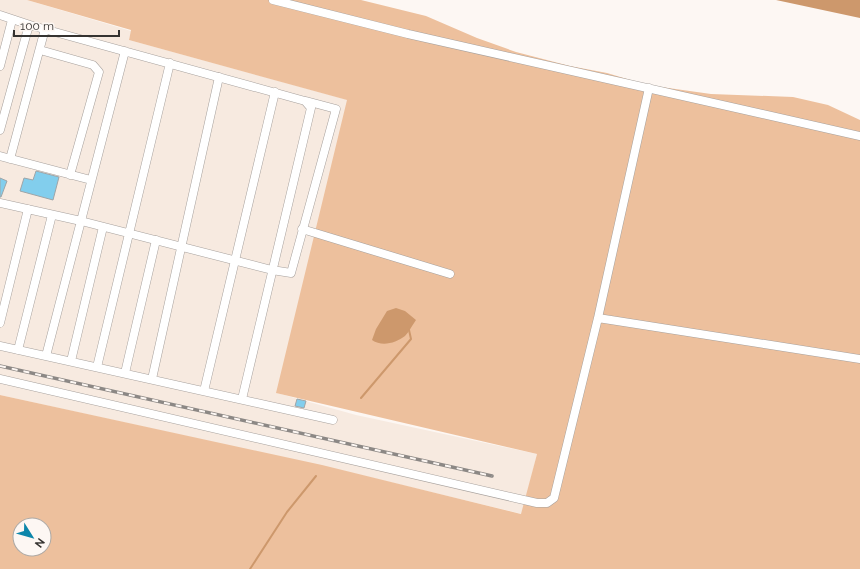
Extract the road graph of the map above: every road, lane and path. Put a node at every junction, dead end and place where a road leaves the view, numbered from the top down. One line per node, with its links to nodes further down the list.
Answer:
1 (273, 0): 10 (lane)
2 (4, 17): 3 (lane); 8 (lane)
3 (29, 25): 4 (lane); 13 (lane)
4 (45, 29): 5 (lane); 6 (lane)
5 (40, 50): 16 (lane); 17 (lane)
6 (125, 51): 7 (lane); 18 (lane)
7 (170, 64): 9 (lane); 25 (lane)
8 (0, 66)
9 (220, 77): 11 (lane); 27 (lane)
10 (649, 88): 14 (lane); 31 (lane)
11 (275, 92): 12 (lane); 28 (lane)
12 (305, 101): 24 (lane); 29 (lane)
13 (0, 130)
14 (860, 136)
15 (0, 156): 16 (lane)
16 (10, 158): 17 (lane)
17 (70, 175): 18 (lane)
18 (91, 180): 22 (lane)
19 (0, 205): 20 (lane)
20 (28, 209): 21 (lane); 32 (lane)
21 (52, 215): 22 (lane); 34 (lane)
22 (81, 221): 23 (lane); 35 (lane)
23 (103, 227): 25 (lane); 37 (lane)
24 (302, 229): 29 (lane); 30 (lane)
25 (129, 233): 26 (lane); 38 (lane)
26 (156, 240): 27 (lane); 39 (lane)
27 (182, 247): 28 (lane); 41 (lane)
28 (235, 261): 29 (lane); 42 (lane)
29 (272, 270): 43 (lane)
30 (450, 274)
31 (598, 318): 36 (lane); 40 (lane)
32 (0, 323)
33 (0, 346): 34 (lane)
34 (18, 350): 35 (lane)
35 (46, 356): 37 (lane)
36 (860, 359)
37 (71, 362): 38 (lane)
38 (97, 367): 39 (lane)
39 (125, 373): 41 (lane)
40 (0, 379)
41 (152, 379): 42 (lane)
42 (204, 391): 43 (lane)
43 (242, 399): 44 (lane)
44 (334, 420)

